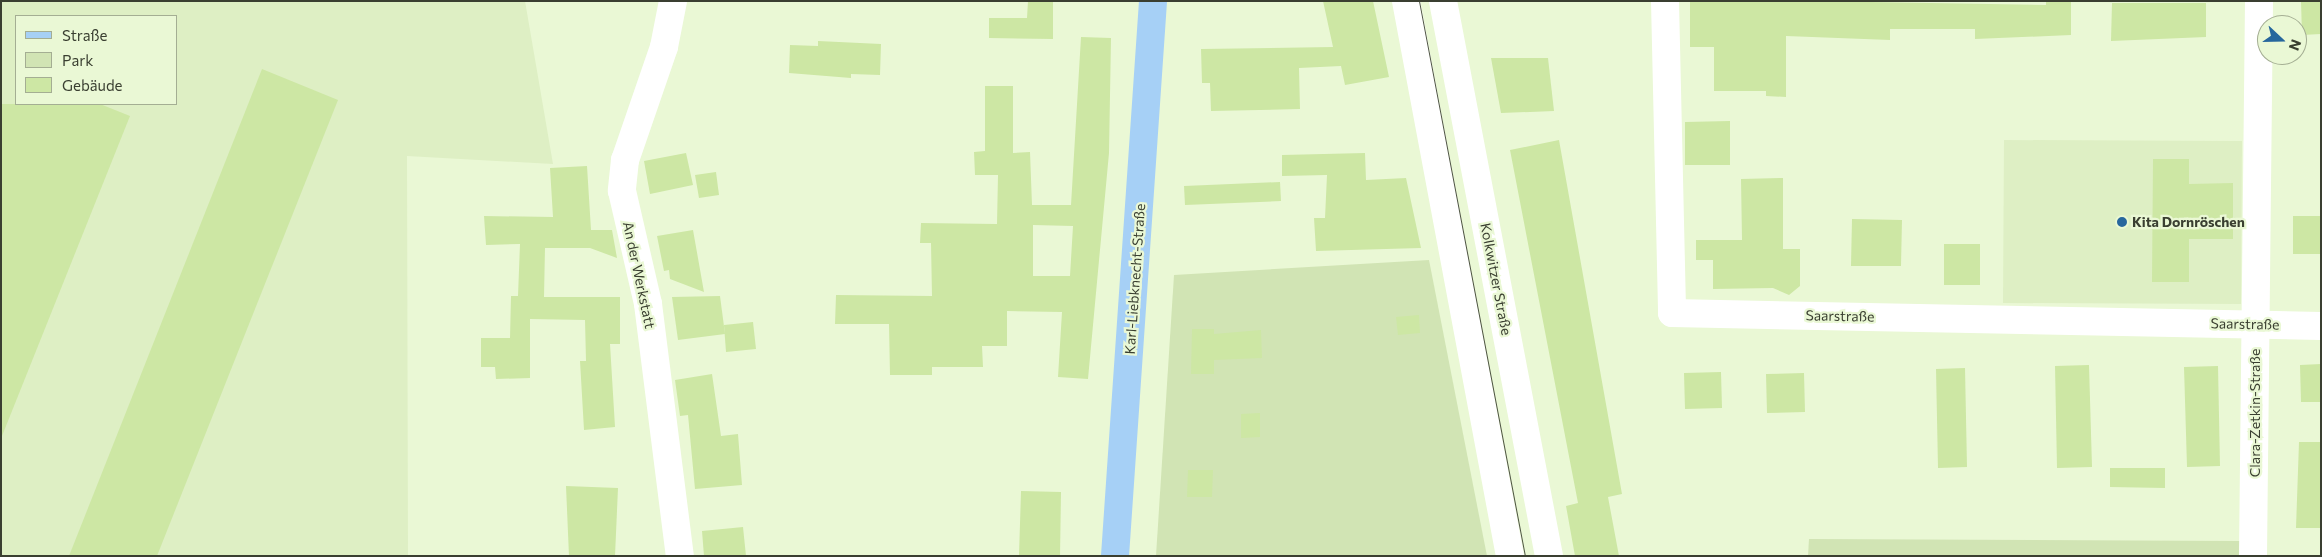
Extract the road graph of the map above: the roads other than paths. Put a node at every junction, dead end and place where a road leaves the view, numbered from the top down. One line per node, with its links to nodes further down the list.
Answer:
1 (673, 1): 9 (street, An der Werkstatt)
2 (1154, 1): 10 (main road, Karl-Liebknecht-Straße)
3 (1406, 1): 11 (street)
4 (1443, 1): 12 (street, Kolkwitzer Straße)
5 (1665, 1): 7 (street, Saarstraße)
6 (2259, 1): 7 (street, Clara-Zetkin-Straße)
7 (2255, 324): 8 (street, Saarstraße); 13 (street, Clara-Zetkin-Straße)
8 (2321, 326)
9 (680, 556)
10 (1115, 556)
11 (1510, 556)
12 (1549, 556)
13 (2253, 556)

